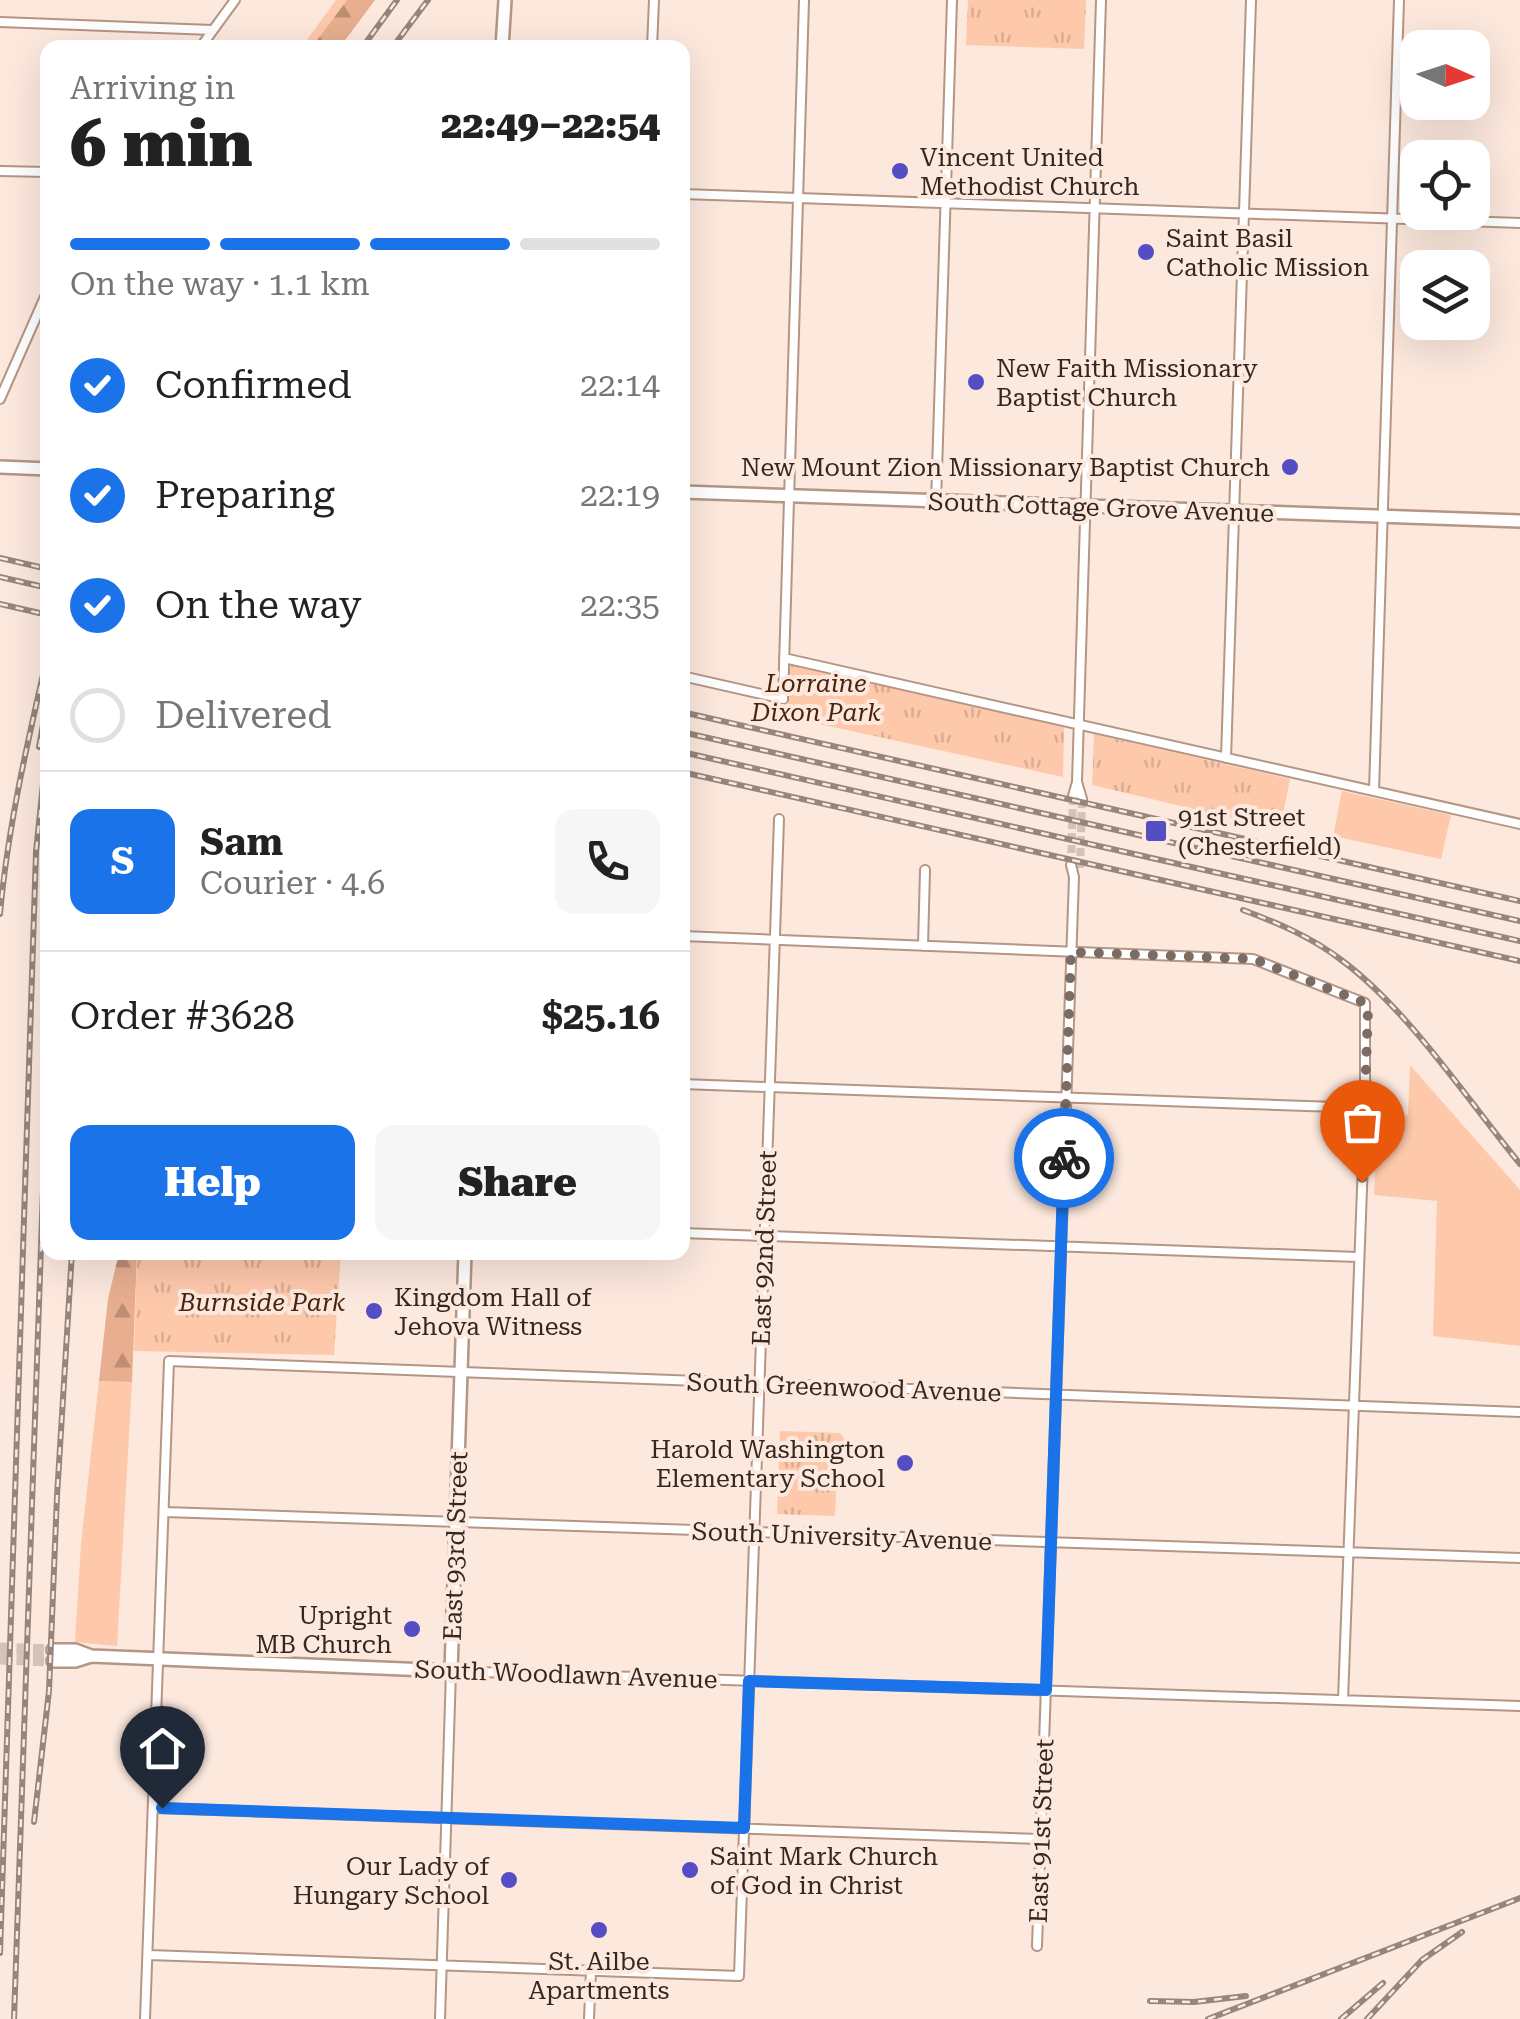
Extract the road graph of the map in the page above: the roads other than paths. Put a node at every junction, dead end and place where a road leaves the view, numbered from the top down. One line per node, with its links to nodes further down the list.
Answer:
1 (235, 0): 10 (street)
2 (505, 0): 12 (main road)
3 (654, 0): 13 (street)
4 (804, 0): 17 (street)
5 (952, 0): 18 (street)
6 (1102, 0): 19 (street)
7 (1251, 0): 20 (street)
8 (1399, 0): 21 (street)
9 (0, 22): 10 (street)
10 (212, 30): 11 (street)
11 (205, 40)
12 (502, 40)
13 (652, 40)
14 (0, 171): 15 (street)
15 (40, 172)
16 (690, 194): 17 (street)
17 (798, 198): 18 (street); 28 (street)
18 (946, 203): 19 (street); 29 (street)
19 (1094, 208): 20 (street); 30 (street)
20 (1244, 214): 21 (street); 31 (street)
21 (1392, 219): 22 (street); 32 (street)
22 (1520, 223)
23 (40, 308): 24 (street)
24 (0, 398)
25 (0, 467): 26 (main road)
26 (40, 469)
27 (690, 492): 28 (main road, South Cottage Grove Avenue)
28 (789, 496): 29 (main road, South Cottage Grove Avenue); 34 (street)
29 (936, 502): 30 (main road, South Cottage Grove Avenue)
30 (1085, 506): 31 (main road, South Cottage Grove Avenue); 36 (street)
31 (1234, 512): 32 (main road, South Cottage Grove Avenue); 37 (street)
32 (1383, 516): 33 (main road, South Cottage Grove Avenue); 38 (street)
33 (1520, 521)
34 (784, 658): 35 (street); 36 (street)
35 (690, 678)
36 (1078, 724): 37 (street); 39 (street)
37 (1226, 758): 38 (street)
38 (1374, 791): 41 (street)
39 (1078, 798)
40 (779, 819): 45 (street, East 92nd Street)
41 (1520, 824)
42 (1076, 866): 47 (street, East 91st Street)
43 (925, 870): 46 (street)
44 (690, 936): 45 (street)
45 (775, 940): 46 (street); 49 (street, East 92nd Street)
46 (922, 946): 47 (street)
47 (1071, 952): 50 (street, East 91st Street); 51 (street)
48 (690, 1084): 49 (street)
49 (770, 1087): 50 (street); 53 (street, East 92nd Street)
50 (1066, 1098): 51 (street); 54 (street, East 91st Street)
51 (1365, 1108): 55 (street)
52 (690, 1233): 53 (street)
53 (764, 1236): 54 (street); 58 (street, East 92nd Street)
54 (1061, 1246): 55 (street); 59 (street, East 91st Street)
55 (1358, 1257): 60 (street)
56 (465, 1260): 57 (main road, East 93rd Street)
57 (461, 1372): 58 (street, South Greenwood Avenue); 62 (street, South Greenwood Avenue); 63 (main road, East 93rd Street)
58 (760, 1384): 59 (street, South Greenwood Avenue); 64 (street, East 92nd Street)
59 (1056, 1395): 60 (street, South Greenwood Avenue); 65 (street, East 91st Street)
60 (1354, 1406): 61 (street, South Greenwood Avenue); 66 (street)
61 (1520, 1412)
62 (164, 1512): 63 (street, South University Avenue); 69 (street)
63 (456, 1522): 64 (street, South University Avenue); 70 (main road, East 93rd Street)
64 (754, 1532): 65 (street, South University Avenue); 71 (street, East 92nd Street)
65 (1050, 1543): 66 (street, South University Avenue); 72 (street, East 91st Street)
66 (1348, 1554): 67 (street, South University Avenue); 73 (street)
67 (1520, 1558)
68 (53, 1655): 69 (main road, South Woodlawn Avenue)
69 (159, 1659): 70 (main road, South Woodlawn Avenue); 75 (street)
70 (451, 1670): 71 (street, South Woodlawn Avenue); 76 (street, East 93rd Street)
71 (749, 1681): 72 (street, South Woodlawn Avenue); 77 (street, East 92nd Street)
72 (1046, 1690): 73 (street, South Woodlawn Avenue); 78 (street, East 91st Street)
73 (1343, 1700): 74 (street, South Woodlawn Avenue)
74 (1520, 1706)
75 (154, 1808): 76 (street); 80 (street)
76 (446, 1818): 77 (street); 81 (street, East 93rd Street)
77 (744, 1828): 78 (street); 82 (street, East 92nd Street)
78 (1040, 1839): 79 (street, East 91st Street)
79 (1037, 1946)
80 (149, 1956): 81 (street); 83 (street)
81 (442, 1966): 82 (street); 84 (street, East 93rd Street)
82 (590, 1971): 85 (street)
83 (145, 2019)
84 (440, 2019)
85 (589, 2019)

